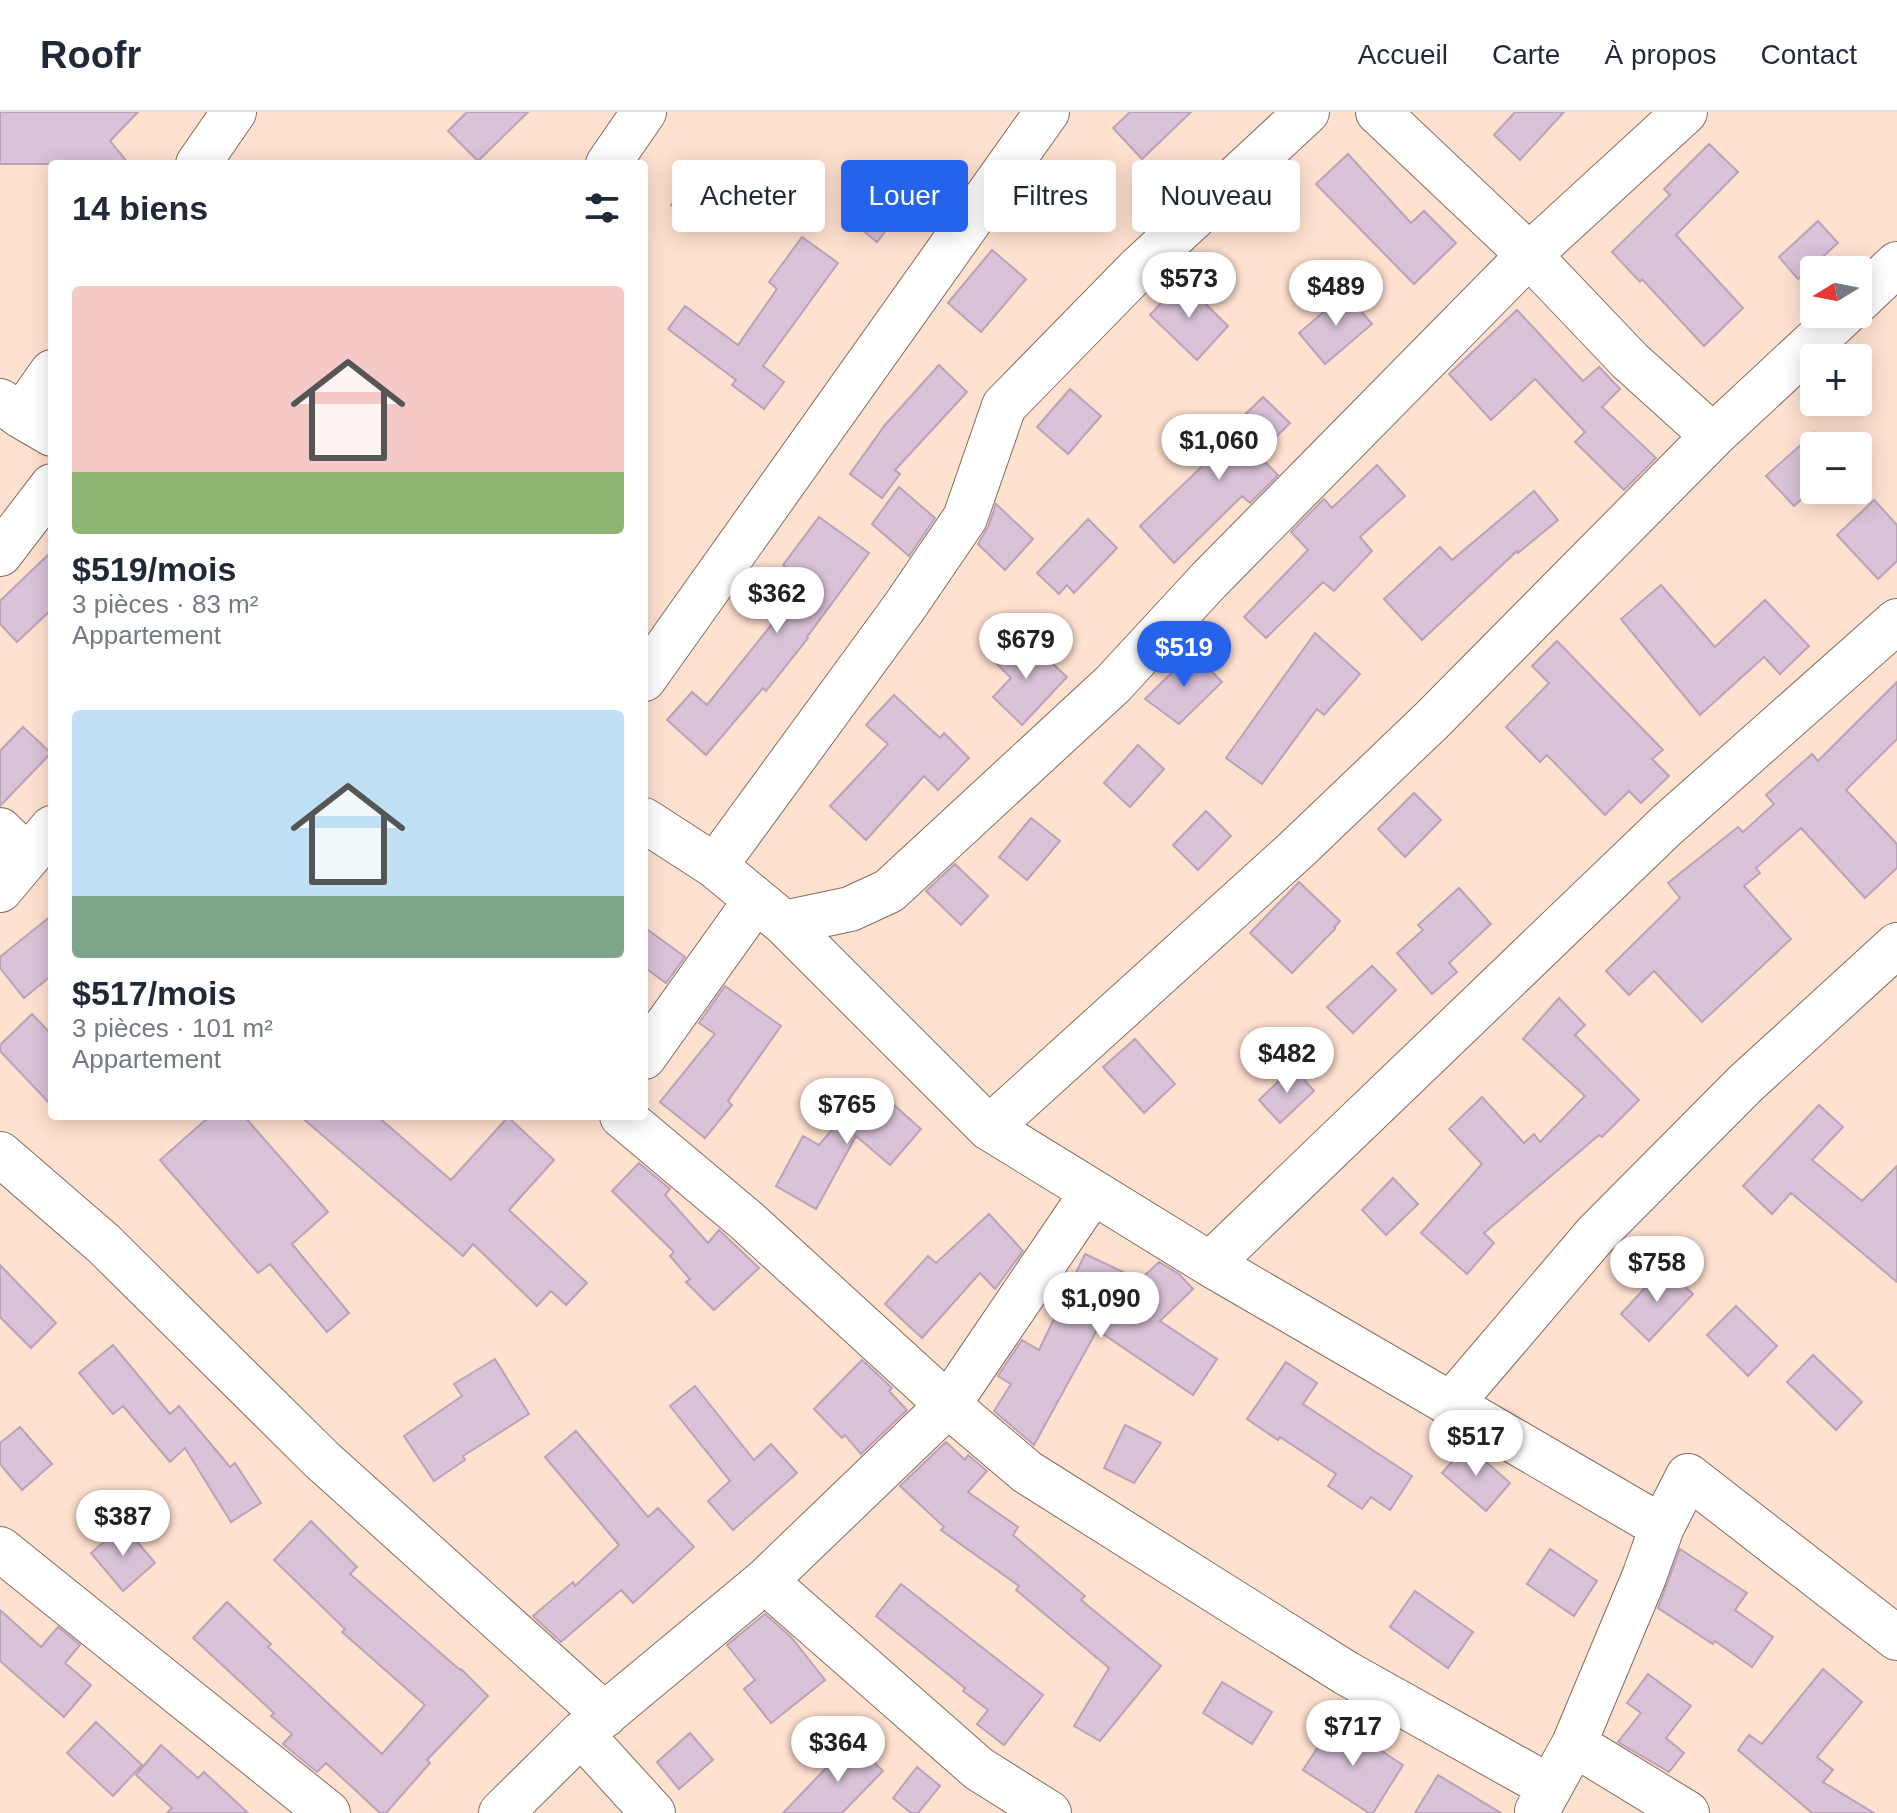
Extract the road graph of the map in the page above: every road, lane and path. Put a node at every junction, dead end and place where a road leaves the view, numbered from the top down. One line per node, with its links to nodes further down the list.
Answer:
1 (234, 112): 7 (street)
2 (644, 112): 8 (street)
3 (1047, 112): 19 (street)
4 (1307, 112): 22 (street)
5 (1378, 112): 9 (street)
6 (1685, 112): 9 (street)
7 (201, 160)
8 (611, 160)
9 (1529, 255): 15 (street); 24 (street)
10 (1897, 264): 11 (street)
11 (1872, 288)
12 (1829, 328): 15 (street)
13 (48, 378): 14 (street)
14 (24, 417)
15 (1713, 436): 28 (street)
16 (48, 491): 17 (street)
17 (0, 554)
18 (1897, 621): 31 (street)
19 (648, 673)
20 (648, 823): 22 (street)
21 (27, 838): 23 (street)
22 (715, 866): 24 (street)
23 (0, 890)
24 (770, 911): 26 (street); 28 (street)
25 (1897, 945): 33 (street)
26 (648, 1052)
27 (627, 1120): 32 (street)
28 (989, 1128): 30 (street)
29 (0, 1154): 38 (street)
30 (1092, 1193): 31 (street); 32 (street)
31 (1210, 1264): 33 (street)
32 (948, 1405): 36 (street); 40 (street)
33 (1450, 1405): 34 (street)
34 (1662, 1527): 37 (street); 39 (street)
35 (0, 1549): 41 (street)
36 (765, 1581): 38 (street); 44 (street)
37 (1897, 1638)
38 (593, 1725): 42 (street); 43 (street)
39 (1574, 1744): 40 (street); 45 (street)
40 (1543, 1800)
41 (328, 1813)
42 (501, 1813)
43 (653, 1813)
44 (1049, 1813)
45 (1687, 1813)

